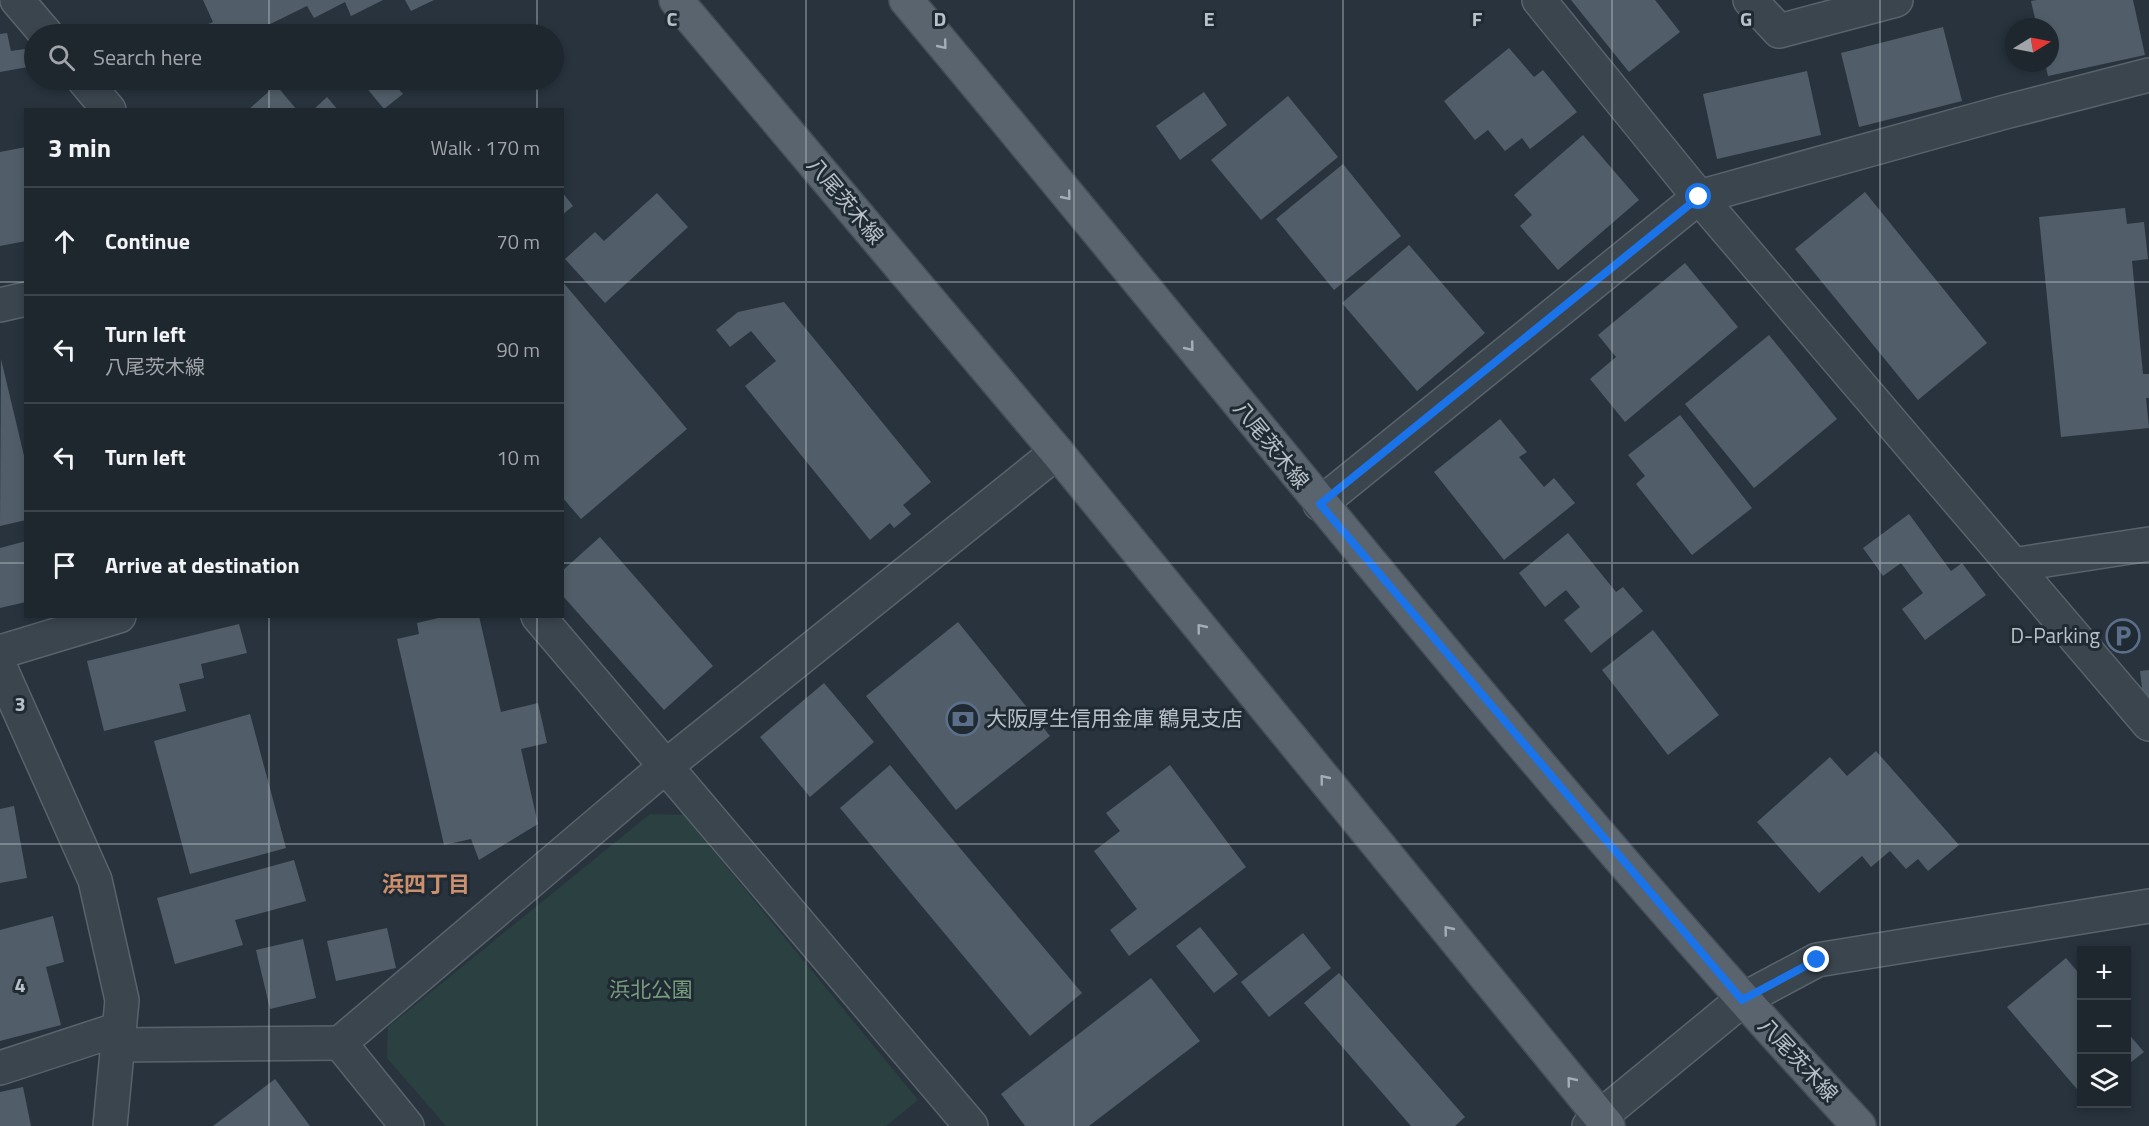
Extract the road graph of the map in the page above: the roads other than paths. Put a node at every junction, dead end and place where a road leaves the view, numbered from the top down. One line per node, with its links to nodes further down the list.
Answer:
1 (17, 0): 7 (street)
2 (676, 0): 14 (main road, 八尾茨木線)
3 (906, 0): 15 (main road, 八尾茨木線, one-way to 15)
4 (1539, 0): 11 (street)
5 (1750, 0): 6 (street)
6 (1896, 0)
7 (37, 24)
8 (2149, 75): 11 (street)
9 (92, 90): 10 (street)
10 (107, 108)
11 (1699, 197): 15 (street); 17 (street)
12 (24, 299): 13 (street)
13 (0, 305)
14 (1057, 452): 23 (street); 29 (main road, 八尾茨木線, one-way to 14)
15 (1320, 504): 25 (main road, 八尾茨木線)
16 (2149, 544): 17 (street)
17 (2013, 565): 22 (street)
18 (112, 618): 20 (street)
19 (540, 618): 23 (street)
20 (0, 652)
21 (0, 667): 26 (street)
22 (2149, 724)
23 (666, 766): 27 (street); 32 (street)
24 (2149, 906): 25 (street)
25 (1742, 1000): 29 (street); 33 (main road, 八尾茨木線)
26 (118, 1037): 27 (street); 28 (street); 30 (street)
27 (340, 1043): 31 (street)
28 (0, 1068)
29 (1599, 1123)
30 (110, 1126)
31 (407, 1126)
32 (971, 1126)
33 (1859, 1126)

